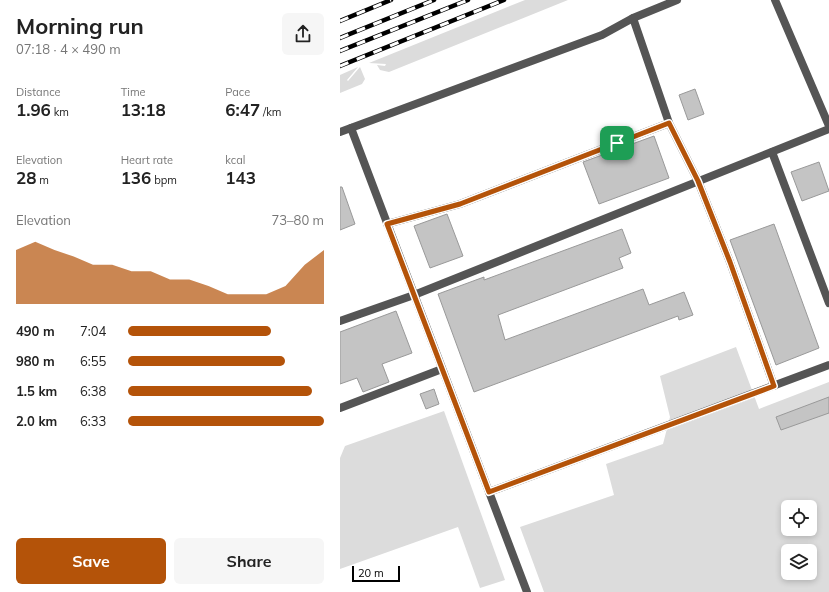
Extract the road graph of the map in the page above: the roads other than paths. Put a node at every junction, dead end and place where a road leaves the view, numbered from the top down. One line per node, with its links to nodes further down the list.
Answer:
1 (676, 0): 3 (lane)
2 (775, 0): 6 (lane)
3 (633, 18): 4 (lane); 5 (lane)
4 (669, 123): 9 (lane); 10 (lane)
5 (351, 128): 7 (lane); 10 (lane)
6 (829, 128): 8 (lane)
7 (340, 132)
8 (772, 152): 9 (lane); 12 (lane)
9 (698, 181): 11 (lane); 16 (lane)
10 (387, 224): 11 (lane)
11 (414, 295): 13 (lane); 15 (lane)
12 (829, 303)
13 (340, 321)
14 (829, 365): 16 (lane)
15 (442, 370): 17 (lane); 18 (lane)
16 (774, 386): 18 (lane)
17 (340, 408)
18 (489, 492): 19 (lane)
19 (527, 592)

